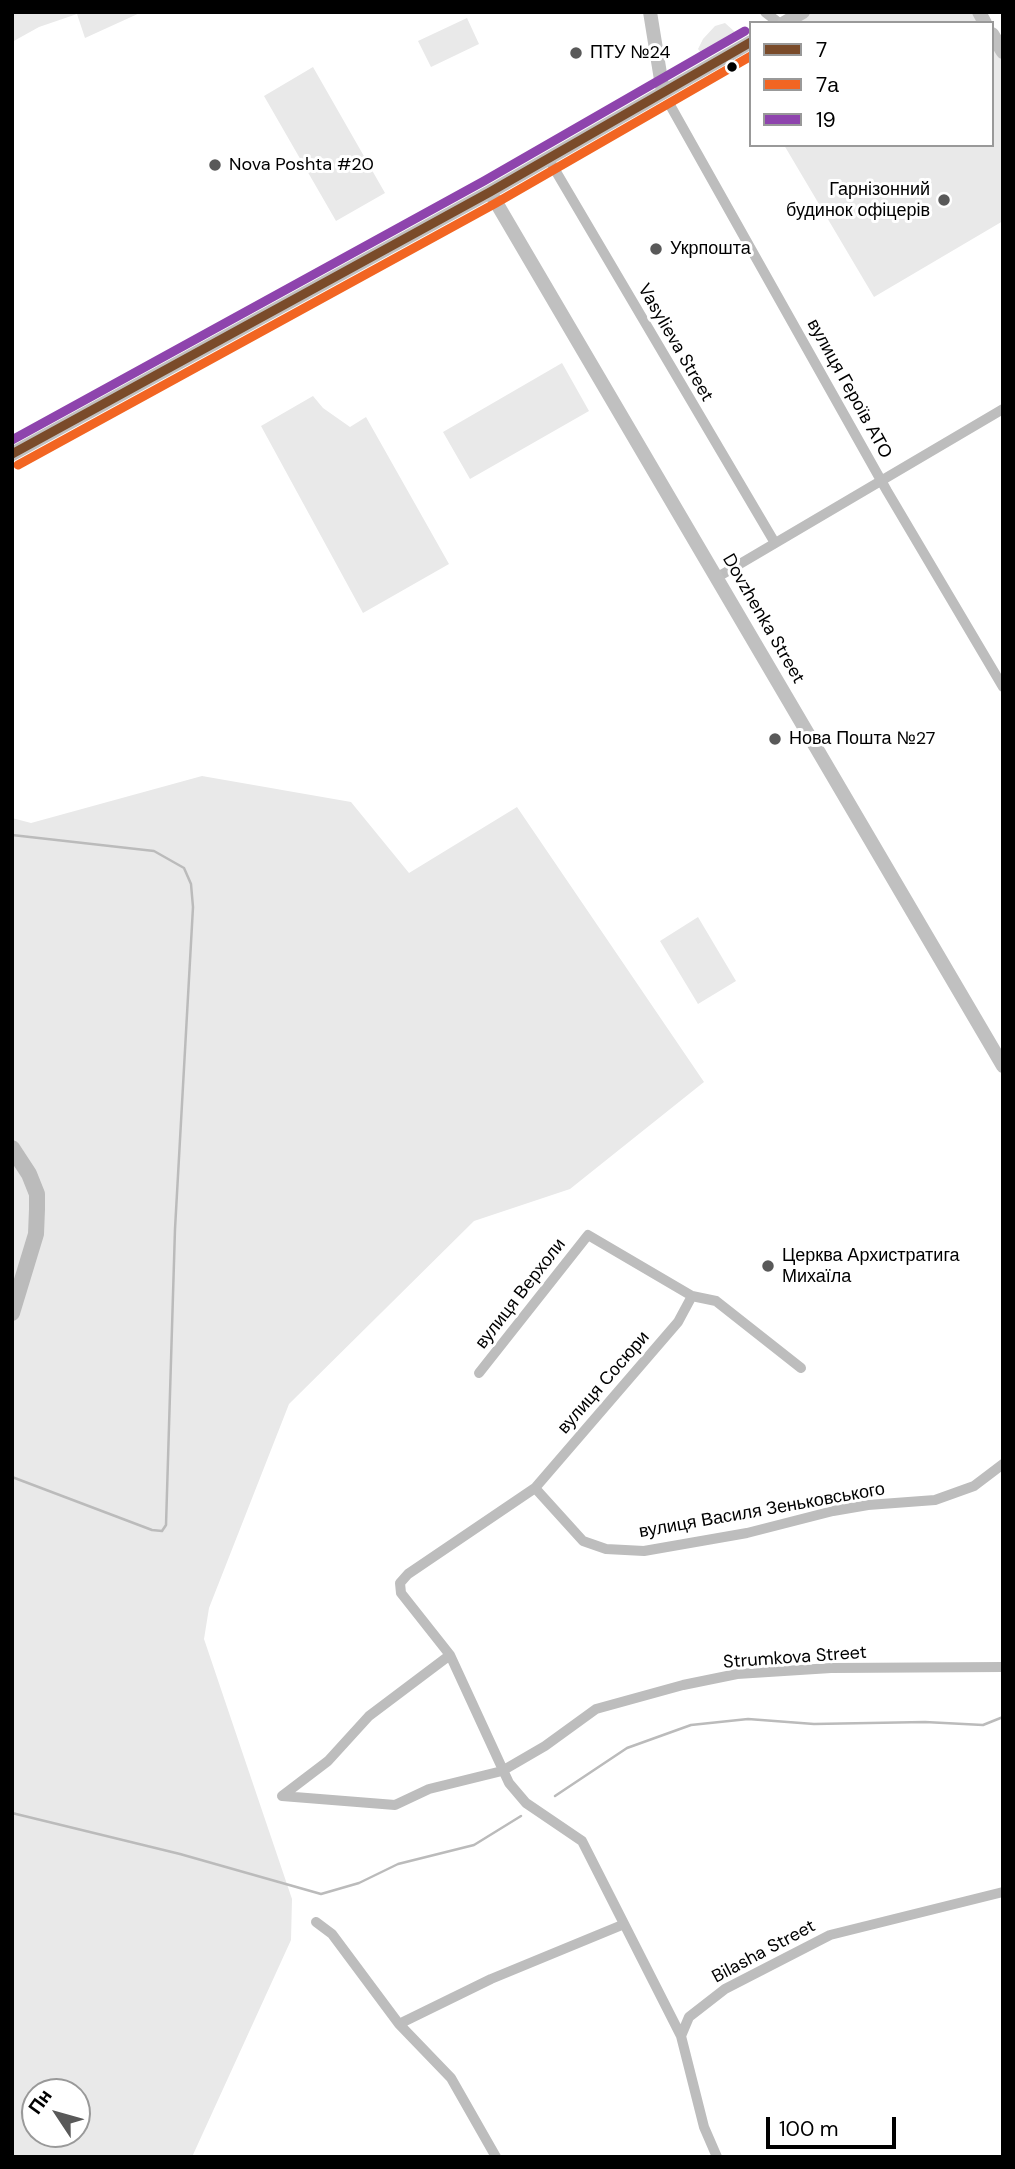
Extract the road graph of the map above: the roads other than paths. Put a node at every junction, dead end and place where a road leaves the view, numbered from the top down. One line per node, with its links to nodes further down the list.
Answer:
1 (650, 12): 5 (street)
2 (803, 12): 3 (street)
3 (786, 21)
4 (749, 43): 5 (street)
5 (667, 98): 6 (street); 10 (street, вулиця Героїв АТО)
6 (548, 158): 7 (street); 11 (street, Vasylieva Street)
7 (490, 192): 9 (street); 12 (street, Dovzhenka Street)
8 (1003, 408): 10 (street)
9 (12, 454)
10 (881, 480): 11 (street); 13 (street, вулиця Героїв АТО)
11 (775, 543): 12 (street)
12 (716, 578): 14 (street, Dovzhenka Street)
13 (1003, 687)
14 (1003, 1066)
15 (692, 1296): 16 (street, вулиця Верхоли); 17 (street, вулиця Верхоли); 19 (street, вулиця Сосюри)
16 (801, 1368)
17 (479, 1373)
18 (1003, 1464): 19 (street, вулиця Василя Зеньковського)
19 (535, 1488): 20 (street)
20 (450, 1655): 22 (street); 22 (street, Strumkova Street)
21 (1003, 1667): 22 (street, Strumkova Street)
22 (502, 1771): 25 (street)
23 (1003, 1892): 27 (street, Bilasha Street)
24 (316, 1922): 26 (street)
25 (622, 1925): 26 (street); 27 (street)
26 (399, 2024): 28 (street)
27 (681, 2036): 29 (street)
28 (496, 2157)
29 (718, 2157)

